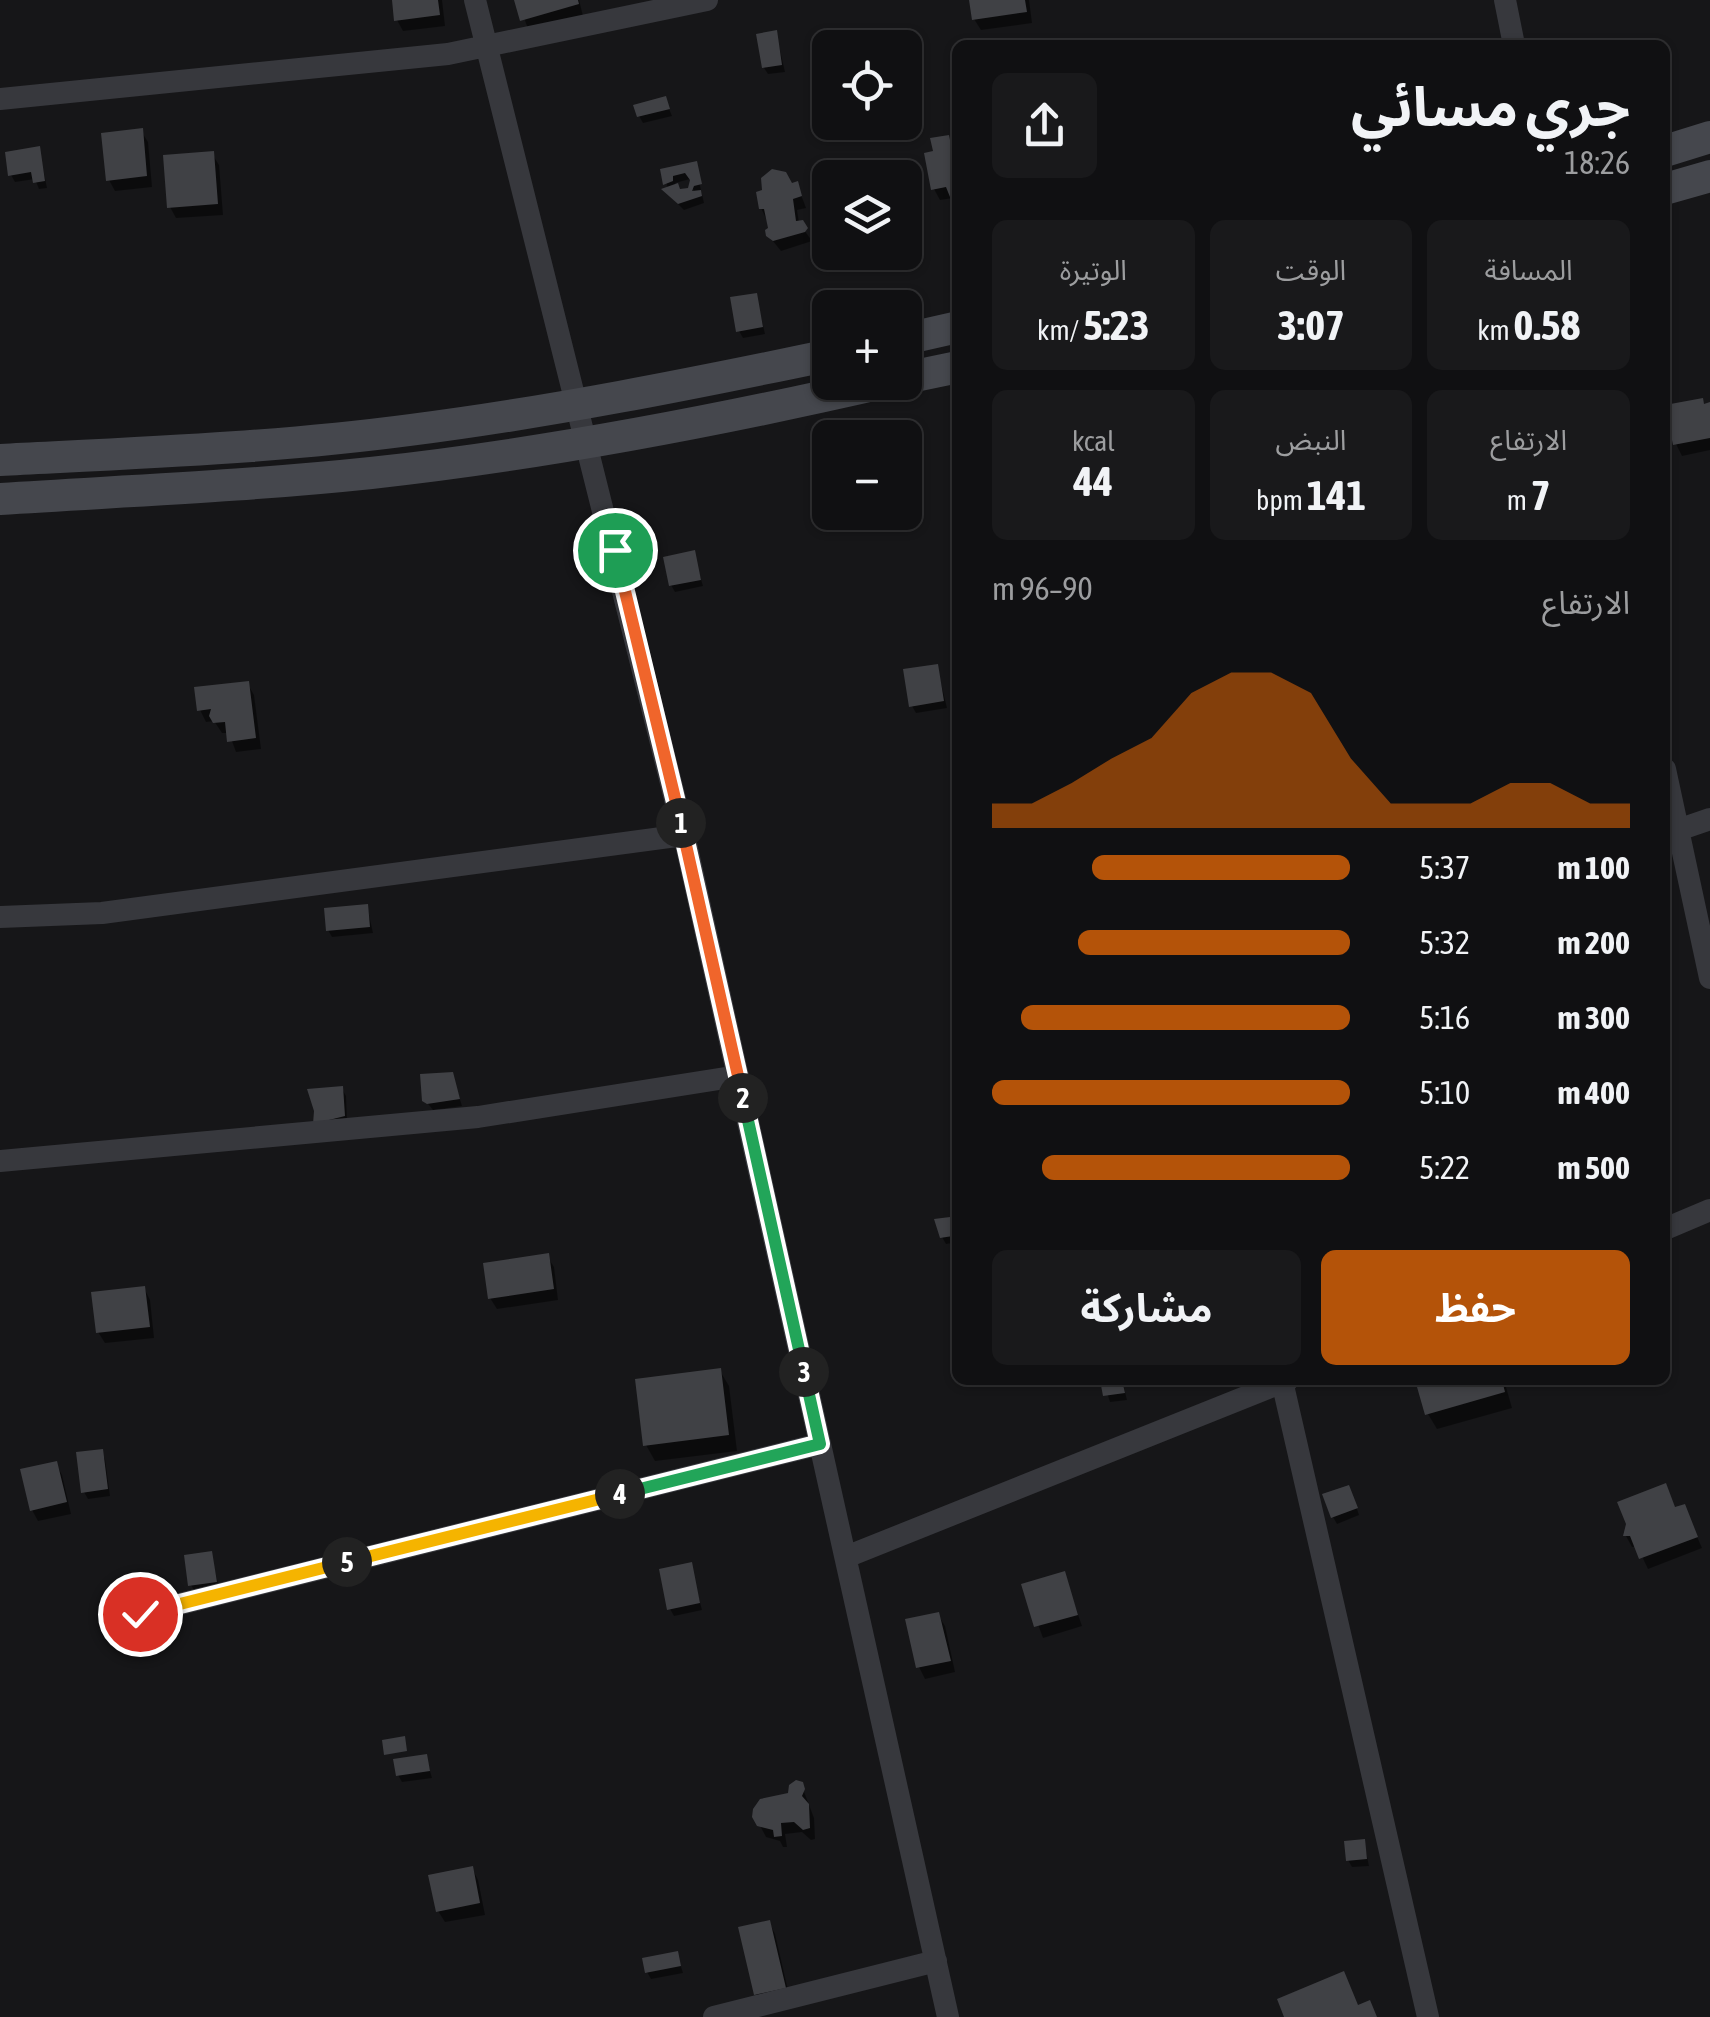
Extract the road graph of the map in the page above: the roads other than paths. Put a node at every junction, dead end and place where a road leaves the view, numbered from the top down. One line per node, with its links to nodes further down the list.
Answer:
1 (476, 0): 5 (street)
2 (707, 0): 5 (street)
3 (1505, 0): 4 (street)
4 (1513, 40)
5 (487, 46): 6 (street); 17 (street)
6 (0, 98)
7 (1710, 137): 8 (main road)
8 (1670, 149)
9 (1710, 176): 10 (main road)
10 (1670, 188)
11 (952, 328): 12 (main road)
12 (922, 335)
13 (812, 359): 17 (main road)
14 (952, 367): 15 (main road)
15 (922, 374)
16 (812, 397): 18 (main road)
17 (577, 405): 18 (street); 19 (main road)
18 (587, 443): 20 (main road); 24 (street)
19 (0, 460)
20 (0, 499)
21 (1670, 792): 23 (street)
22 (1710, 819): 23 (street)
23 (1678, 830): 26 (street)
24 (684, 835): 25 (street); 27 (street)
25 (0, 916)
26 (1710, 978)
27 (738, 1076): 28 (street); 33 (street)
28 (0, 1162)
29 (1710, 1210): 30 (street)
30 (1670, 1228)
31 (1275, 1385): 34 (street)
32 (1286, 1385): 39 (street)
33 (820, 1444): 34 (street); 35 (street)
34 (846, 1557): 36 (street)
35 (140, 1614)
36 (936, 1961): 37 (street); 38 (street)
37 (714, 2017)
38 (948, 2017)
39 (1428, 2017)

